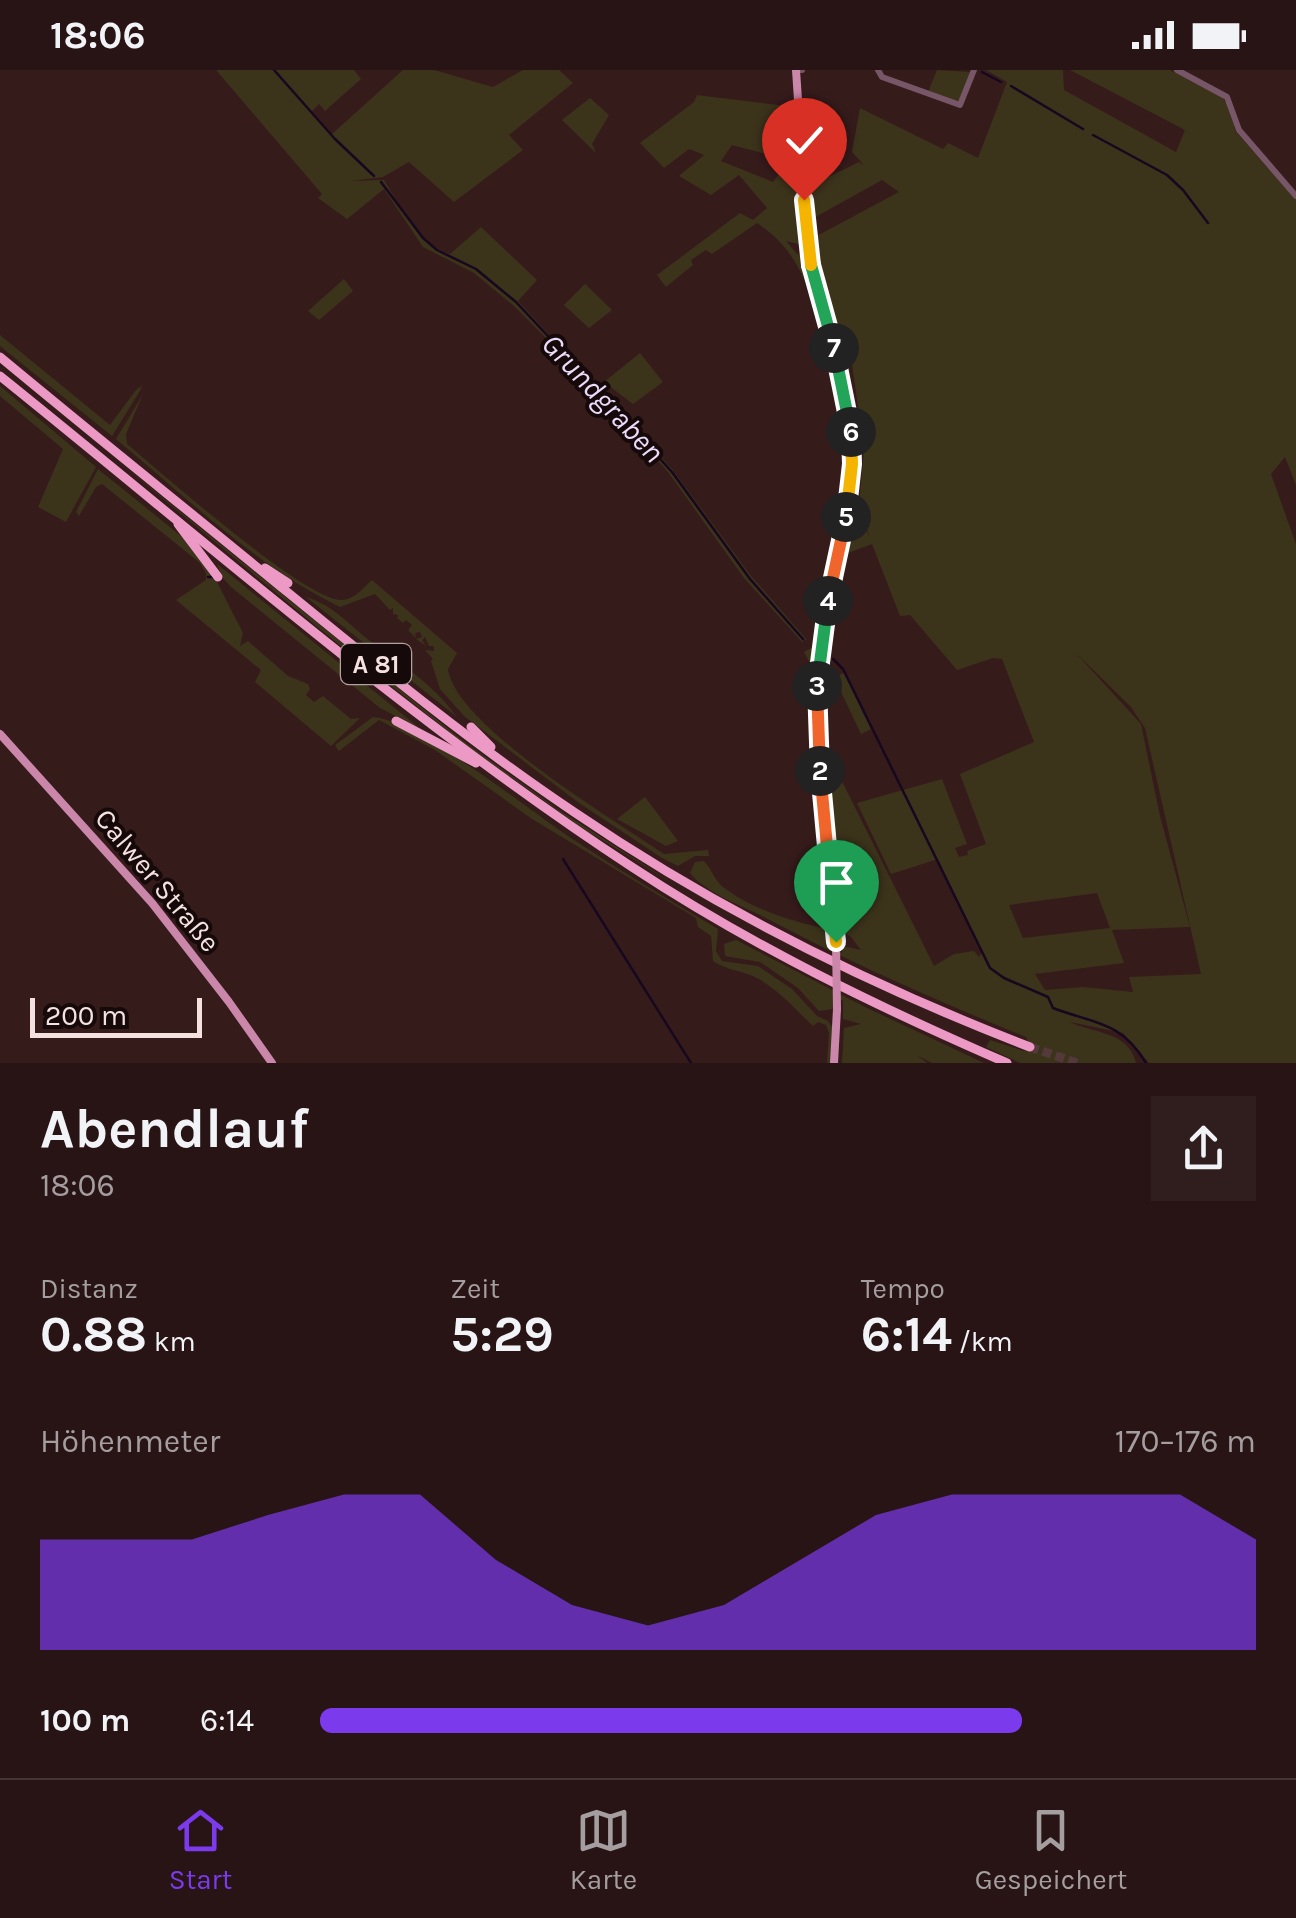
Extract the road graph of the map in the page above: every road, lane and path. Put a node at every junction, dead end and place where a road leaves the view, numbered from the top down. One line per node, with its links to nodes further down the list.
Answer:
1 (800, 70): 19 (main road, bridge)
2 (878, 70): 3 (street)
3 (974, 70)
4 (1177, 70): 5 (street)
5 (1296, 196)
6 (0, 357): 9 (highway, A 81)
7 (0, 376): 8 (highway, A 81)
8 (170, 514): 10 (highway); 15 (highway, A 81)
9 (241, 554): 11 (highway); 16 (highway, A 81)
10 (218, 577)
11 (288, 582)
12 (396, 721): 15 (highway)
13 (471, 727): 16 (highway)
14 (0, 734): 18 (main road, Calwer Straße)
15 (488, 768): 20 (highway, A 81)
16 (514, 770): 17 (highway, A 81)
17 (1030, 1046)
18 (272, 1063)
19 (834, 1063)
20 (1007, 1063)

